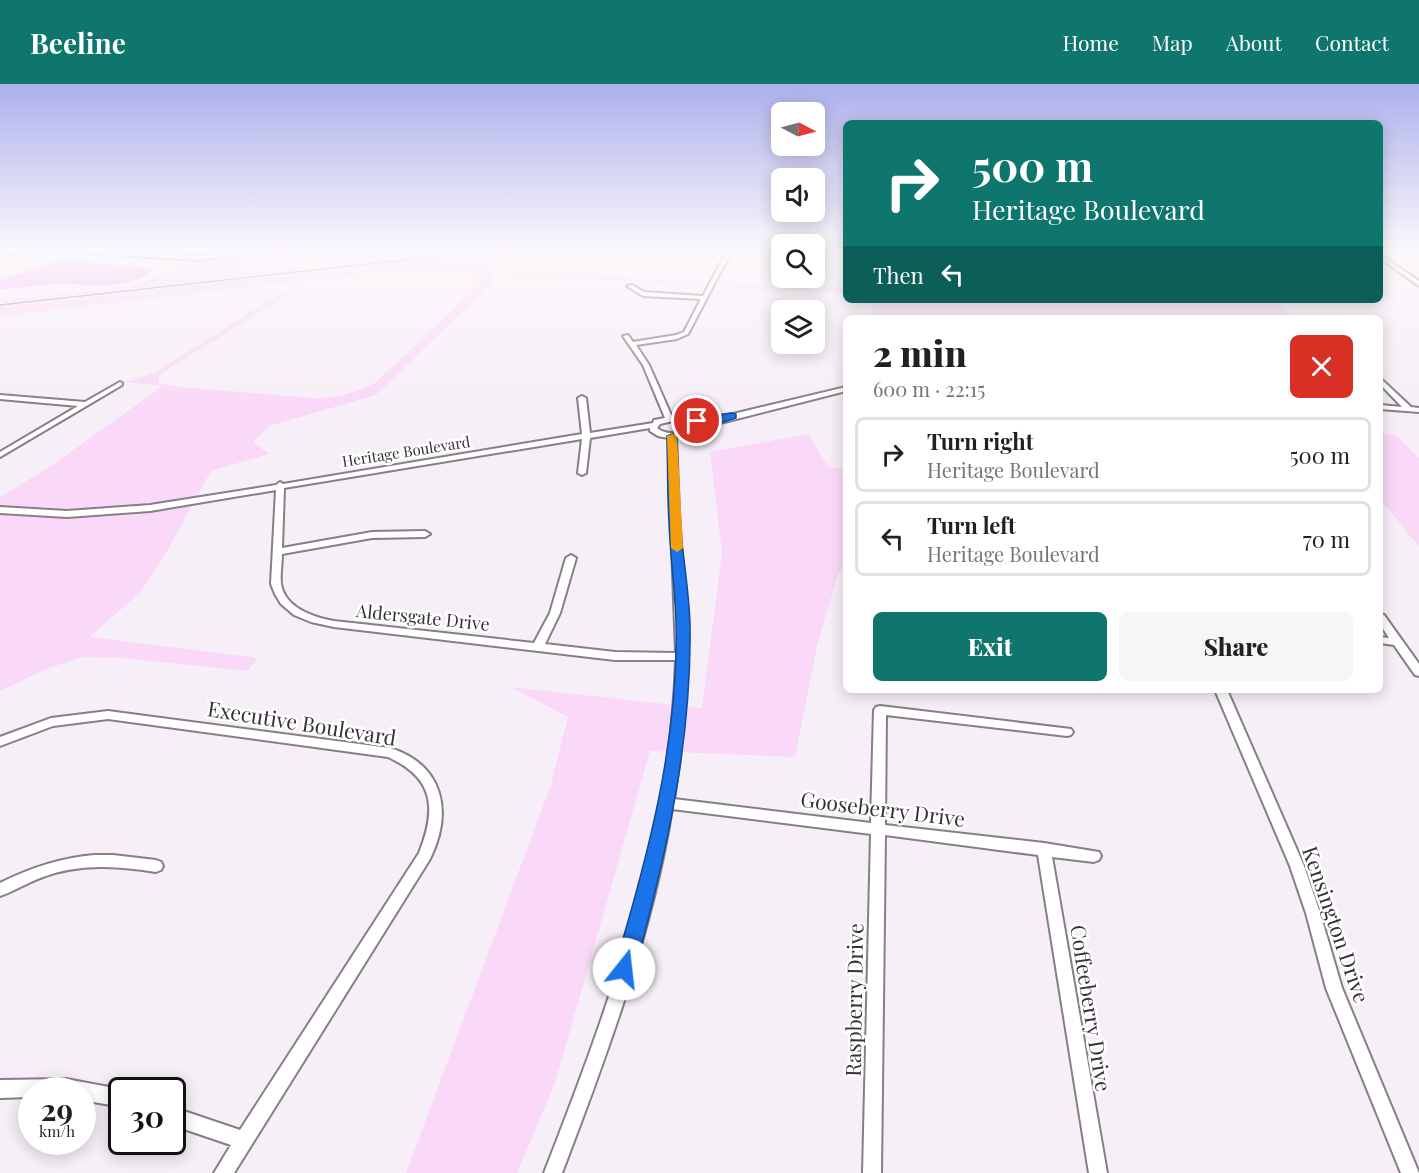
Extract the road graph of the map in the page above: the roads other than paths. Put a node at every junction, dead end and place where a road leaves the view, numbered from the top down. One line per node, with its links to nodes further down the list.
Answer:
1 (702, 302): 3 (street)
2 (626, 336): 3 (street)
3 (633, 344): 13 (street)
4 (1383, 383): 11 (street)
5 (120, 384): 9 (street)
6 (843, 390): 14 (street)
7 (0, 397): 9 (street)
8 (582, 398): 16 (street)
9 (86, 404): 19 (street)
10 (1383, 407): 11 (street)
11 (1409, 409): 12 (street)
12 (1419, 410)
13 (669, 419): 14 (street); 15 (street)
14 (688, 425): 17 (street)
15 (654, 429): 16 (street, Heritage Boulevard); 17 (street)
16 (586, 435): 21 (street); 22 (street, Heritage Boulevard)
17 (672, 436): 31 (street)
18 (0, 447): 19 (street)
19 (12, 448): 20 (street)
20 (0, 455)
21 (582, 473)
22 (279, 485): 23 (street, Heritage Boulevard); 25 (street, Aldersgate Drive)
23 (0, 510)
24 (425, 534): 25 (street)
25 (277, 552): 30 (street, Aldersgate Drive)
26 (571, 558): 30 (street)
27 (1383, 621): 29 (street)
28 (1383, 640): 29 (street)
29 (1397, 642): 32 (street)
30 (538, 647): 31 (street, Aldersgate Drive)
31 (683, 657): 36 (street)
32 (1419, 672)
33 (1222, 693): 50 (street, Kensington Drive)
34 (1067, 732): 37 (street, Raspberry Drive)
35 (0, 742): 45 (street, Executive Boulevard)
36 (667, 803): 37 (street, Gooseberry Drive); 47 (street)
37 (877, 828): 38 (street, Gooseberry Drive); 48 (street, Raspberry Drive)
38 (1044, 849): 39 (street, Gooseberry Drive); 49 (street, Coffeeberry Drive)
39 (1094, 856)
40 (156, 866): 41 (street)
41 (0, 890)
42 (0, 1089): 43 (street)
43 (108, 1096)
44 (186, 1121): 45 (street)
45 (244, 1140): 46 (street, Executive Boulevard)
46 (224, 1173)
47 (554, 1173)
48 (872, 1173)
49 (1098, 1173)
50 (1410, 1173)

